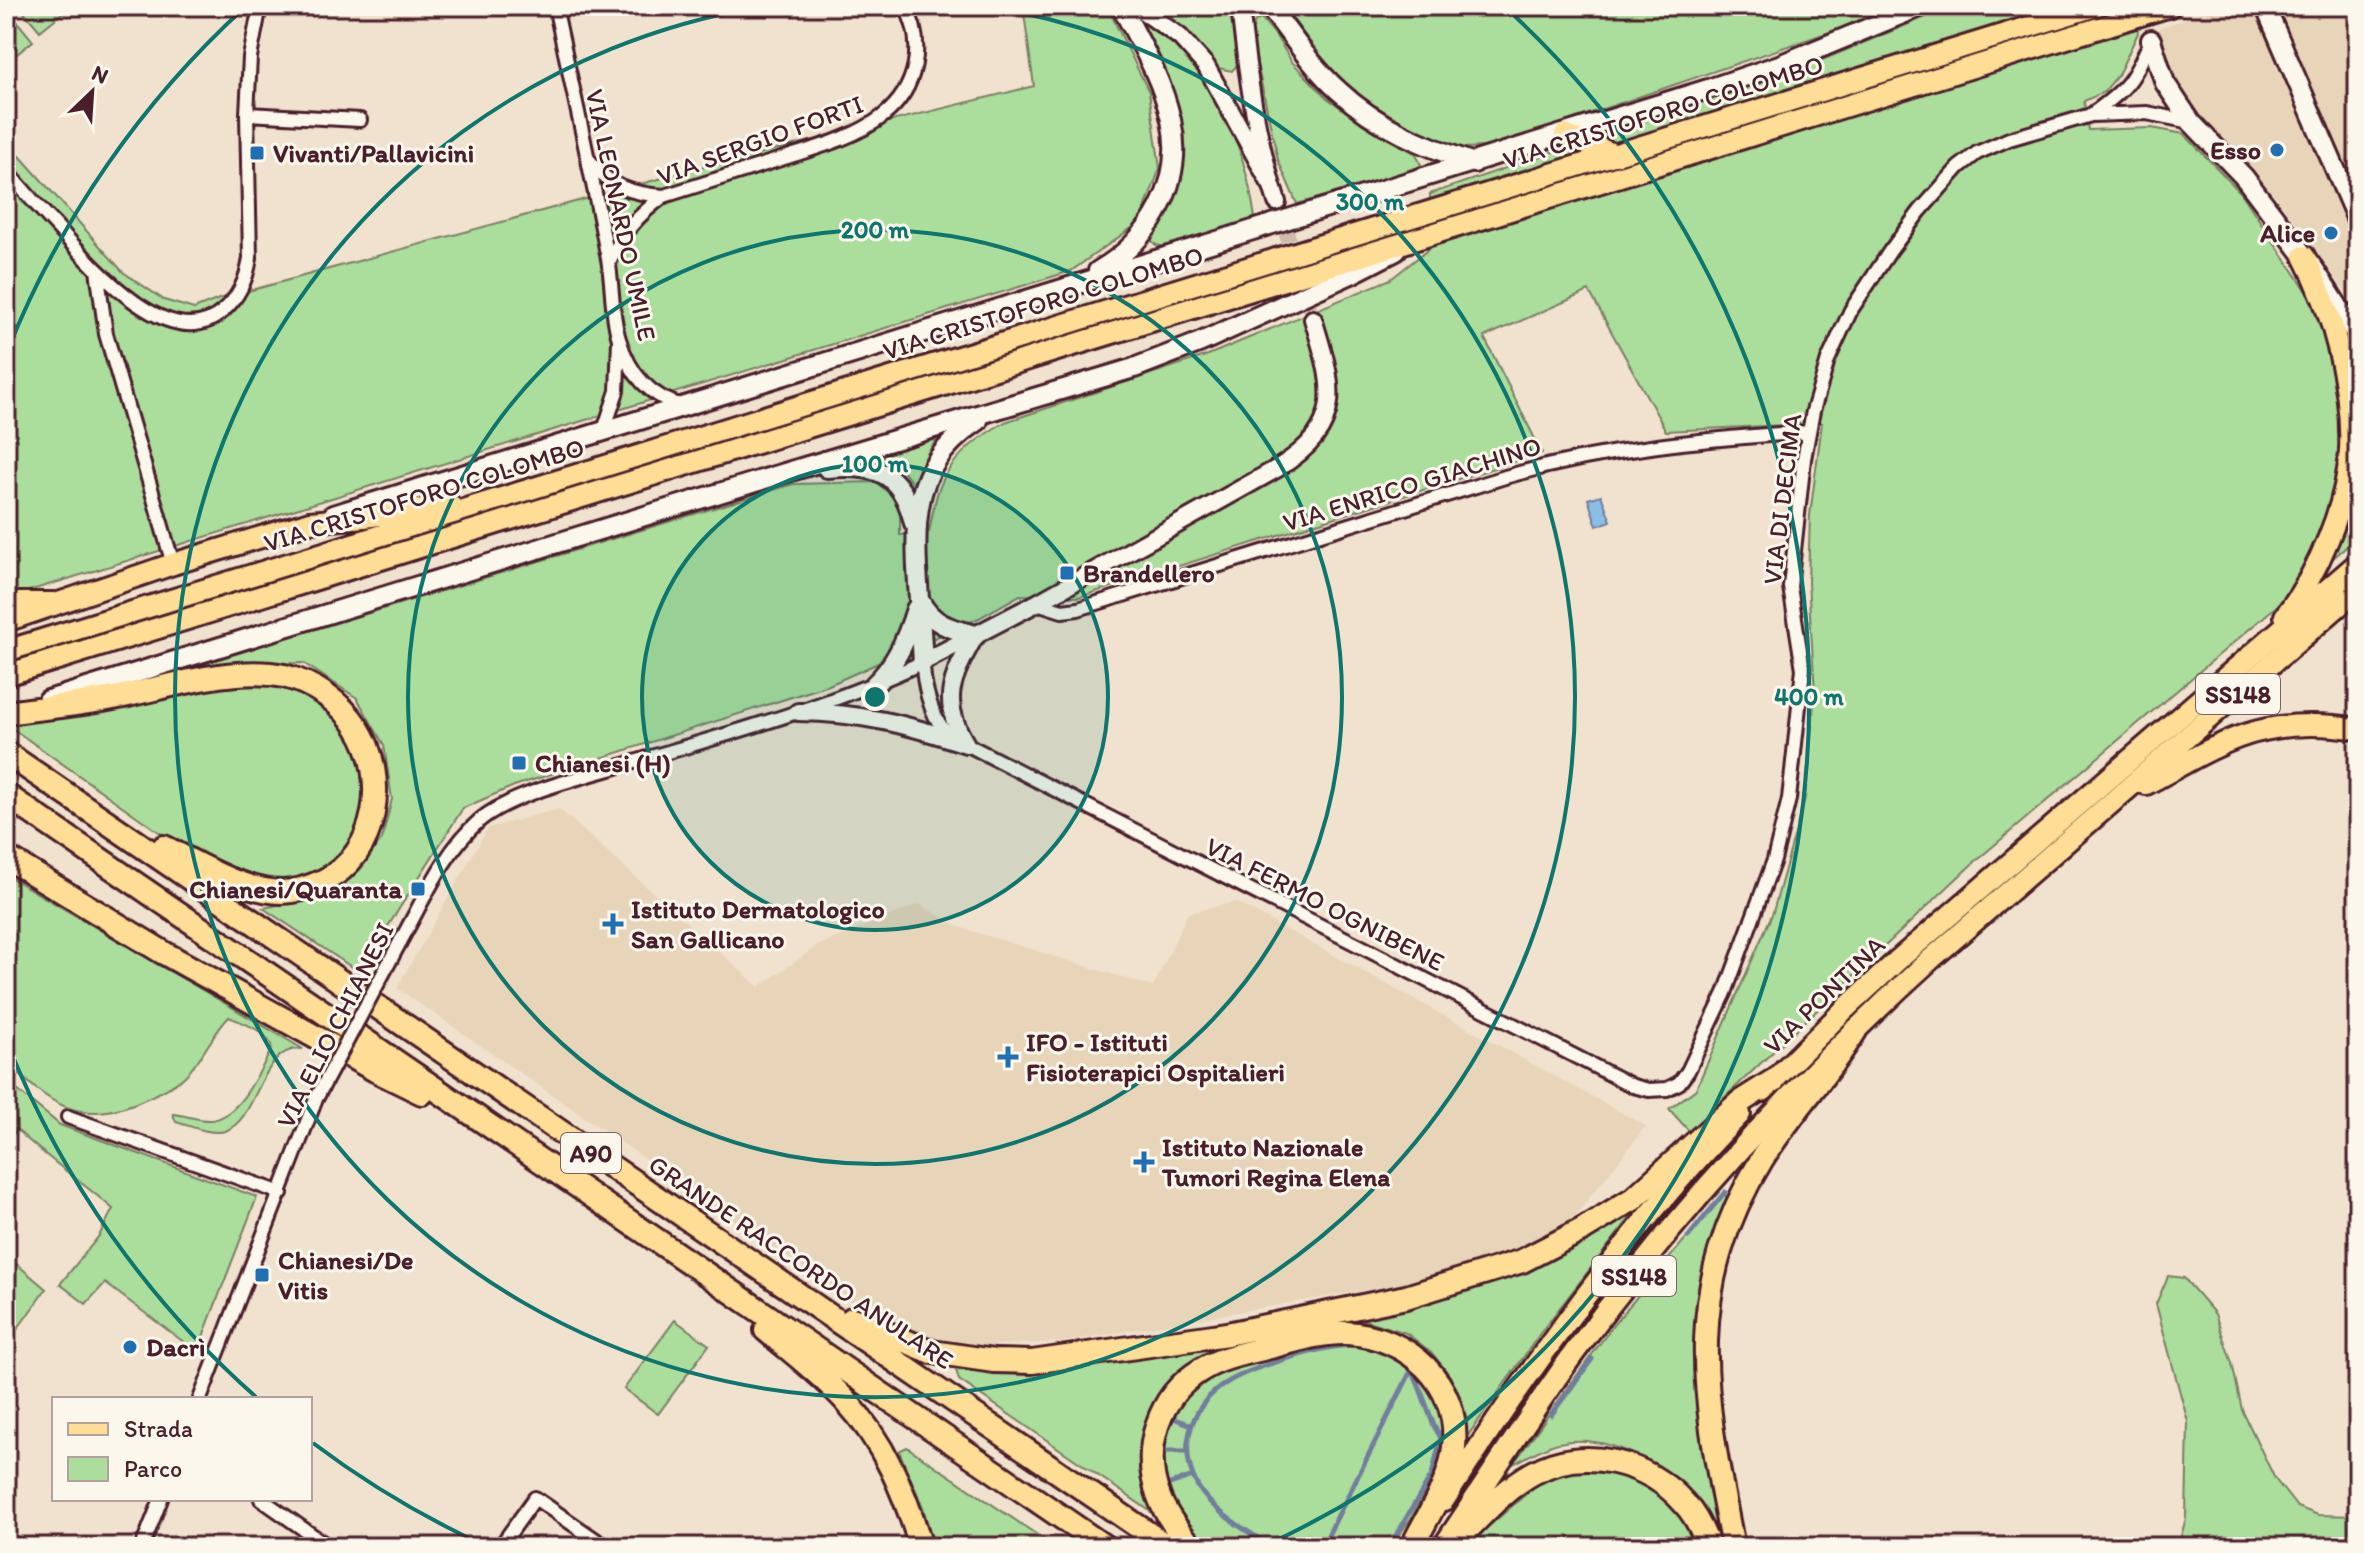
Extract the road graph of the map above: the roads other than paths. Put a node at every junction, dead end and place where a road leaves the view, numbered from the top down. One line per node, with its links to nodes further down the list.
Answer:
1 (260, 6): 15 (street)
2 (555, 6): 21 (street, VIA LEONARDO UMILE)
3 (905, 6): 25 (street, VIA SERGIO FORTI)
4 (1121, 6): 32 (main road)
5 (1136, 6): 14 (street)
6 (1240, 6): 13 (street)
7 (1269, 6): 22 (main road)
8 (1922, 6): 19 (main road, VIA CRISTOFORO COLOMBO)
9 (2096, 6): 20 (main road, VIA CRISTOFORO COLOMBO)
10 (2170, 6): 28 (main road, VIA CRISTOFORO COLOMBO)
11 (2265, 6): 27 (main road)
12 (2151, 40): 16 (street, VIA DI DECIMA); 18 (main road)
13 (1247, 71): 14 (street); 24 (street)
14 (1214, 77): 24 (street)
15 (247, 114): 17 (street); 31 (street)
16 (2091, 115): 18 (street, VIA DI DECIMA); 39 (street, VIA DI DECIMA)
17 (360, 120)
18 (2191, 122): 29 (main road)
19 (1565, 135): 20 (main road); 22 (main road, VIA CRISTOFORO COLOMBO)
20 (1616, 155): 41 (main road, VIA CRISTOFORO COLOMBO)
21 (588, 159): 25 (street); 30 (street, VIA LEONARDO UMILE)
22 (1474, 163): 32 (main road, VIA CRISTOFORO COLOMBO)
23 (6, 170): 31 (street)
24 (1270, 183): 26 (street)
25 (664, 196): 30 (street, VIA SERGIO FORTI)
26 (1277, 202)
27 (2358, 222)
28 (1423, 237): 37 (main road, VIA CRISTOFORO COLOMBO); 56 (main road, VIA CRISTOFORO COLOMBO)
29 (2304, 256): 34 (main road); 53 (main road)
30 (609, 263): 35 (street, VIA LEONARDO UMILE)
31 (97, 270): 45 (street)
32 (1078, 284): 36 (main road, VIA CRISTOFORO COLOMBO)
33 (1313, 319): 48 (street)
34 (2358, 337)
35 (619, 338): 36 (street, VIA LEONARDO UMILE); 38 (street)
36 (683, 406): 38 (main road, VIA CRISTOFORO COLOMBO)
37 (994, 411): 40 (main road, VIA CRISTOFORO COLOMBO); 43 (main road)
38 (604, 430): 42 (main road, VIA CRISTOFORO COLOMBO)
39 (1809, 432): 48 (street, VIA ENRICO GIACHINO); 69 (street, VIA DI DECIMA)
40 (781, 474): 43 (main road); 59 (main road, VIA CRISTOFORO COLOMBO)
41 (514, 496): 42 (main road); 54 (main road, VIA CRISTOFORO COLOMBO)
42 (310, 522): 45 (main road, VIA CRISTOFORO COLOMBO)
43 (916, 530): 47 (main road)
44 (2358, 563): 53 (main road, VIA PONTINA / SS148)
45 (173, 564): 50 (main road, VIA CRISTOFORO COLOMBO)
46 (2358, 589): 64 (main road, VIA PONTINA / SS148)
47 (919, 599): 52 (main road); 55 (main road); 57 (main road)
48 (1037, 603): 52 (street)
49 (6, 604): 50 (highway)
50 (53, 604): 51 (main road, VIA CRISTOFORO COLOMBO)
51 (6, 621)
52 (976, 635): 55 (street); 61 (street)
53 (2257, 650): 68 (main road, VIA PONTINA / SS148)
54 (6, 651)
55 (923, 662): 57 (street, VIA ELIO CHIANESI); 61 (street, VIA FERMO OGNIBENE)
56 (6, 675)
57 (873, 686): 58 (street, VIA ELIO CHIANESI)
58 (798, 712): 61 (street); 72 (street, VIA ELIO CHIANESI, bridge)
59 (7, 713): 65 (highway)
60 (2358, 729): 64 (main road)
61 (966, 744): 69 (street, VIA FERMO OGNIBENE)
62 (11, 756): 65 (highway, GRANDE RACCORDO ANULARE / A90)
63 (6, 795): 71 (highway, A90)
64 (2117, 799): 67 (main road, VIA PONTINA / SS148)
65 (84, 806): 74 (highway, GRANDE RACCORDO ANULARE / A90)
66 (6, 857): 71 (highway)
67 (1855, 1031): 87 (main road, VIA PONTINA / SS148); 90 (highway)
68 (1773, 1081): 74 (highway); 86 (main road, VIA PONTINA / SS148)
69 (1667, 1089)
70 (68, 1117): 72 (street)
71 (491, 1127): 73 (highway, A90)
72 (281, 1193): 75 (street, VIA ELIO CHIANESI)
73 (687, 1261): 82 (highway); 83 (highway, A90)
74 (808, 1301): 84 (highway, GRANDE RACCORDO ANULARE / A90)
75 (201, 1397)
76 (160, 1501): 78 (street)
77 (264, 1501): 79 (street)
78 (142, 1547)
79 (329, 1547)
80 (500, 1547): 81 (street)
81 (606, 1547)
82 (921, 1547)
83 (1105, 1547)
84 (1168, 1547)
85 (1192, 1547): 86 (highway)
86 (1413, 1547)
87 (1443, 1547)
88 (1450, 1547): 89 (highway)
89 (1709, 1547)
90 (1733, 1547)

